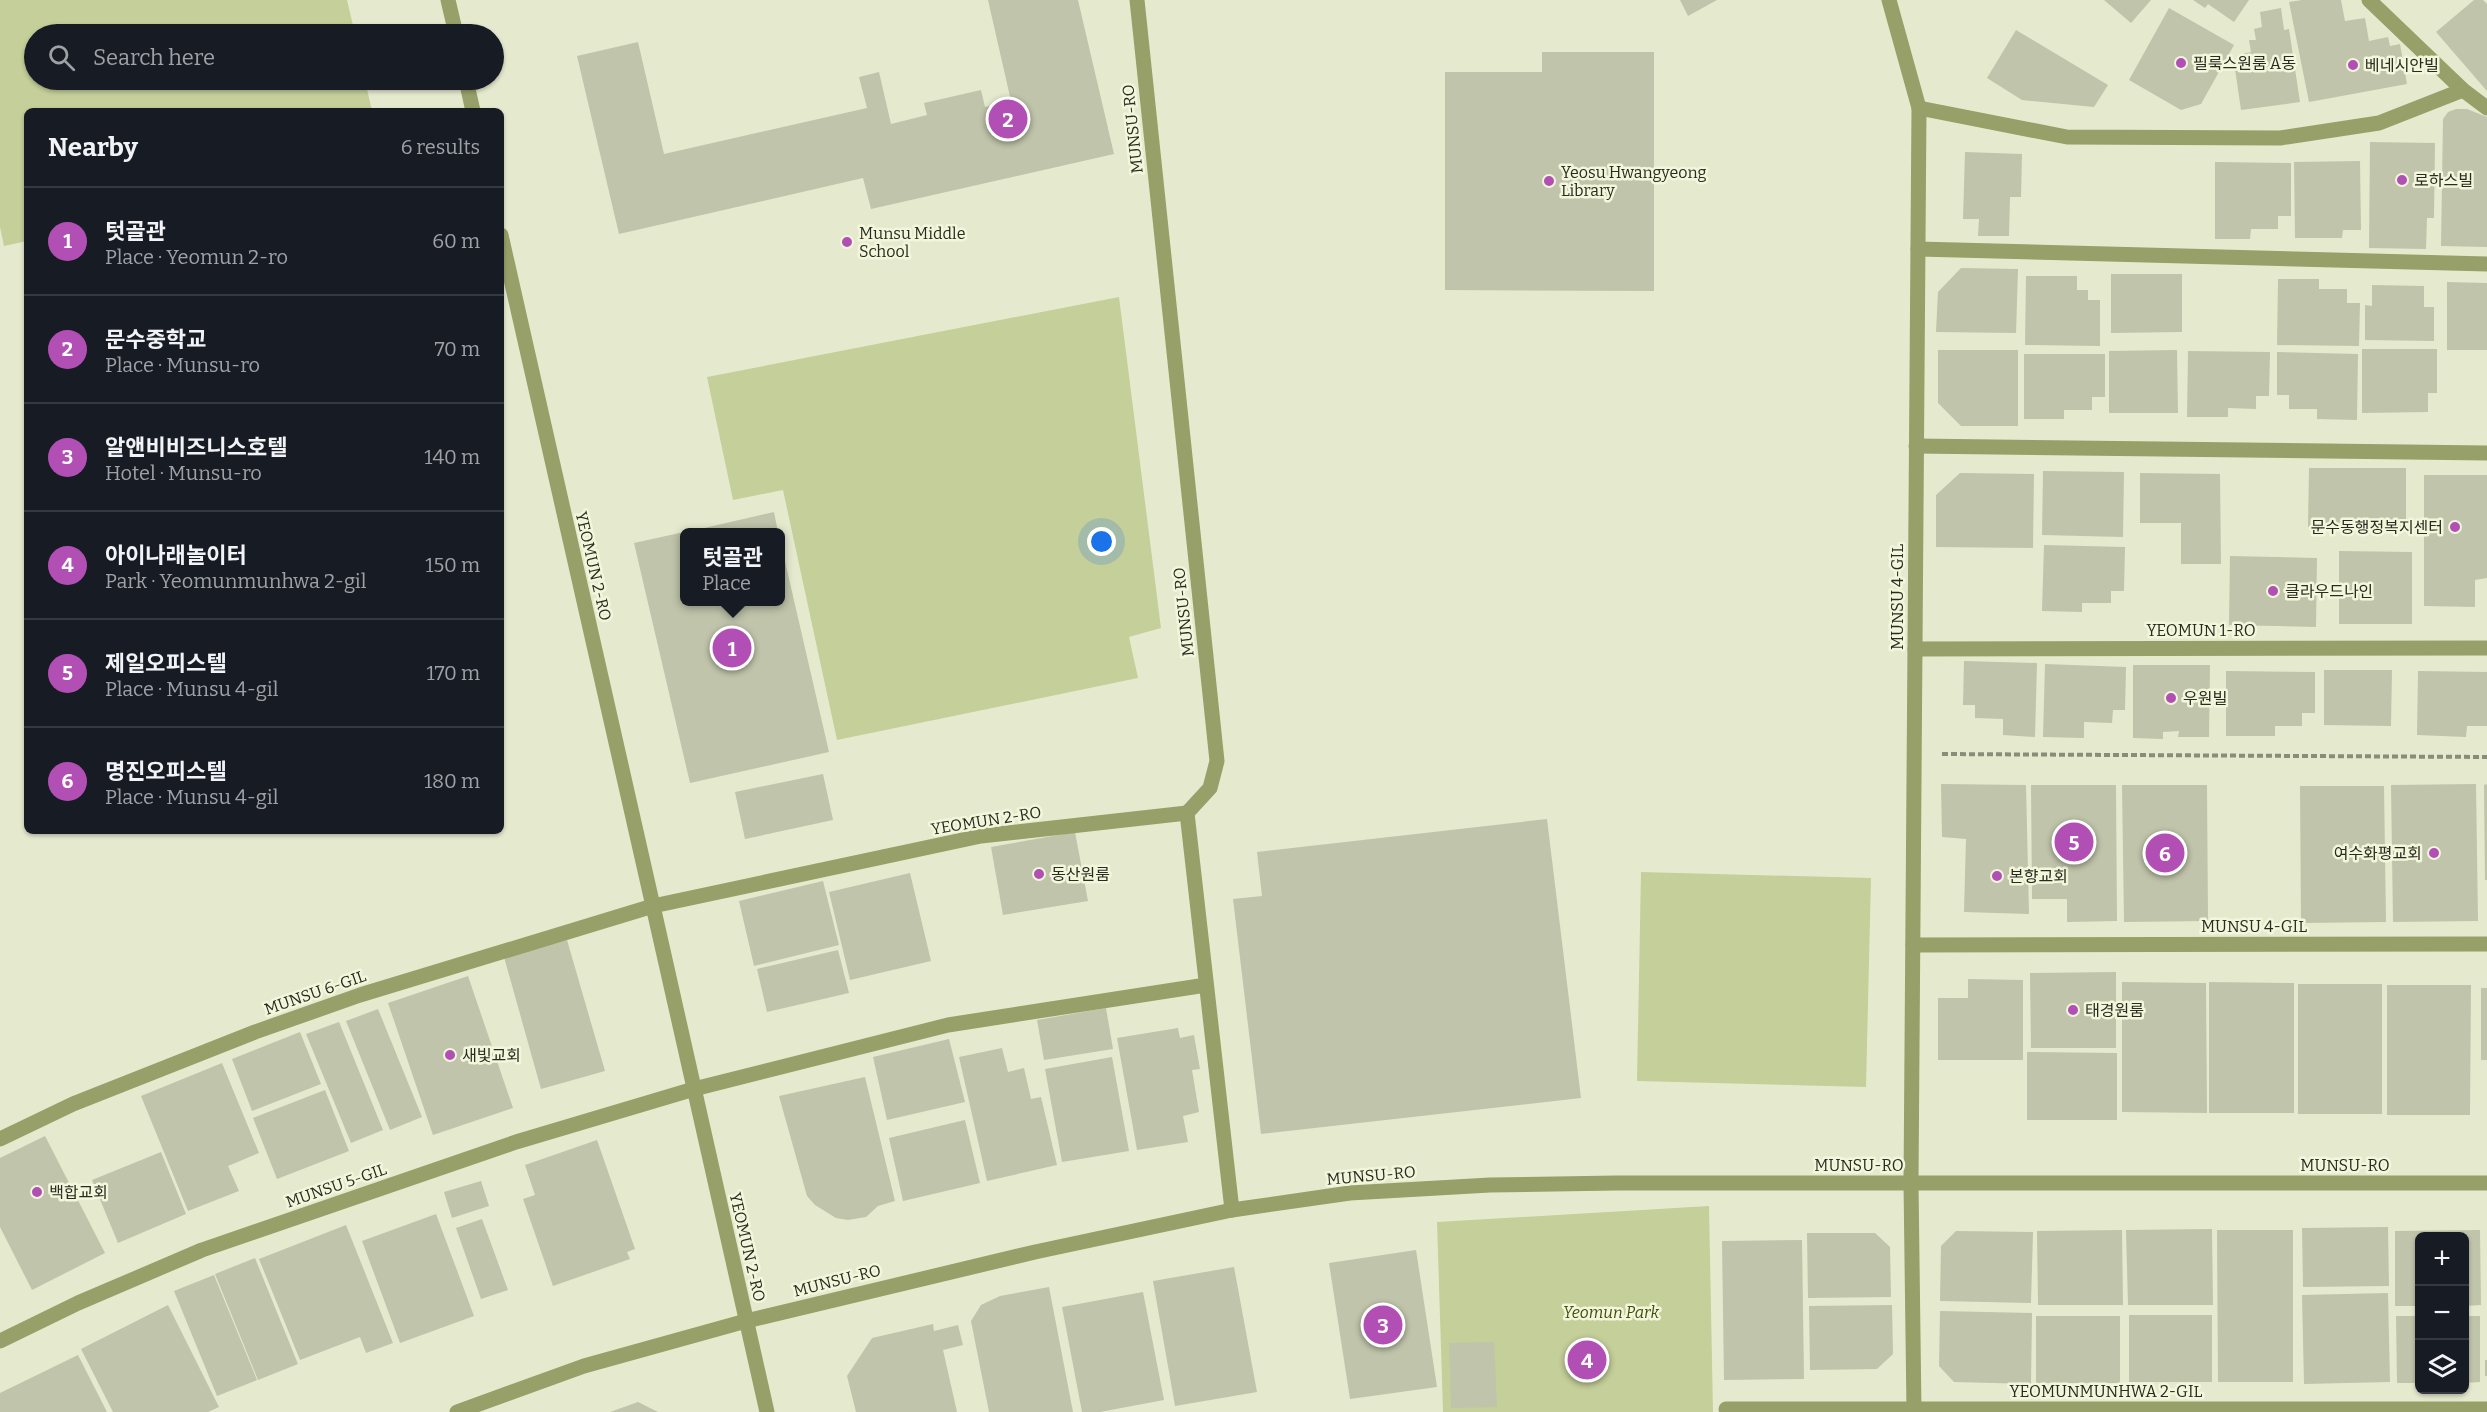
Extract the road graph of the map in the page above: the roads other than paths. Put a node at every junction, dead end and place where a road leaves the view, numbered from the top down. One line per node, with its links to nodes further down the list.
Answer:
1 (448, 0): 5 (street)
2 (1137, 0): 18 (street, MUNSU-RO)
3 (1889, 0): 9 (street, MUNSU 4-GIL)
4 (2369, 0): 7 (street)
5 (454, 24)
6 (468, 90): 8 (street)
7 (2463, 90): 9 (street); 10 (street)
8 (472, 108)
9 (1919, 108): 12 (street, MUNSU 4-GIL)
10 (2487, 108)
11 (504, 248): 19 (street, YEOMUN 2-RO)
12 (1918, 249): 13 (street); 14 (street, MUNSU 4-GIL)
13 (2487, 264)
14 (1916, 446): 15 (street); 17 (street, MUNSU 4-GIL)
15 (2487, 453)
16 (2487, 648): 17 (street, YEOMUN 1-RO)
17 (1915, 649): 21 (street, MUNSU 4-GIL)
18 (1187, 813): 19 (street, YEOMUN 2-RO); 22 (street)
19 (652, 906): 23 (street, YEOMUN 2-RO); 24 (street, MUNSU 6-GIL)
20 (2487, 944): 21 (street, MUNSU 4-GIL)
21 (1913, 945): 26 (street, MUNSU 4-GIL)
22 (1206, 985): 23 (street); 27 (street)
23 (694, 1089): 28 (street, YEOMUN 2-RO); 29 (street, MUNSU 5-GIL)
24 (0, 1139)
25 (2487, 1183): 26 (street, MUNSU-RO)
26 (1911, 1184): 27 (street, MUNSU-RO); 32 (street, MUNSU 4-GIL)
27 (1232, 1210): 28 (street, MUNSU-RO)
28 (746, 1321): 33 (street, MUNSU-RO); 34 (street, YEOMUN 2-RO)
29 (0, 1341)
30 (1725, 1408): 32 (street, YEOMUNMUNHWA 2-GIL)
31 (2487, 1409): 32 (street, YEOMUNMUNHWA 2-GIL)
32 (1914, 1410)
33 (457, 1412)
34 (767, 1412)

